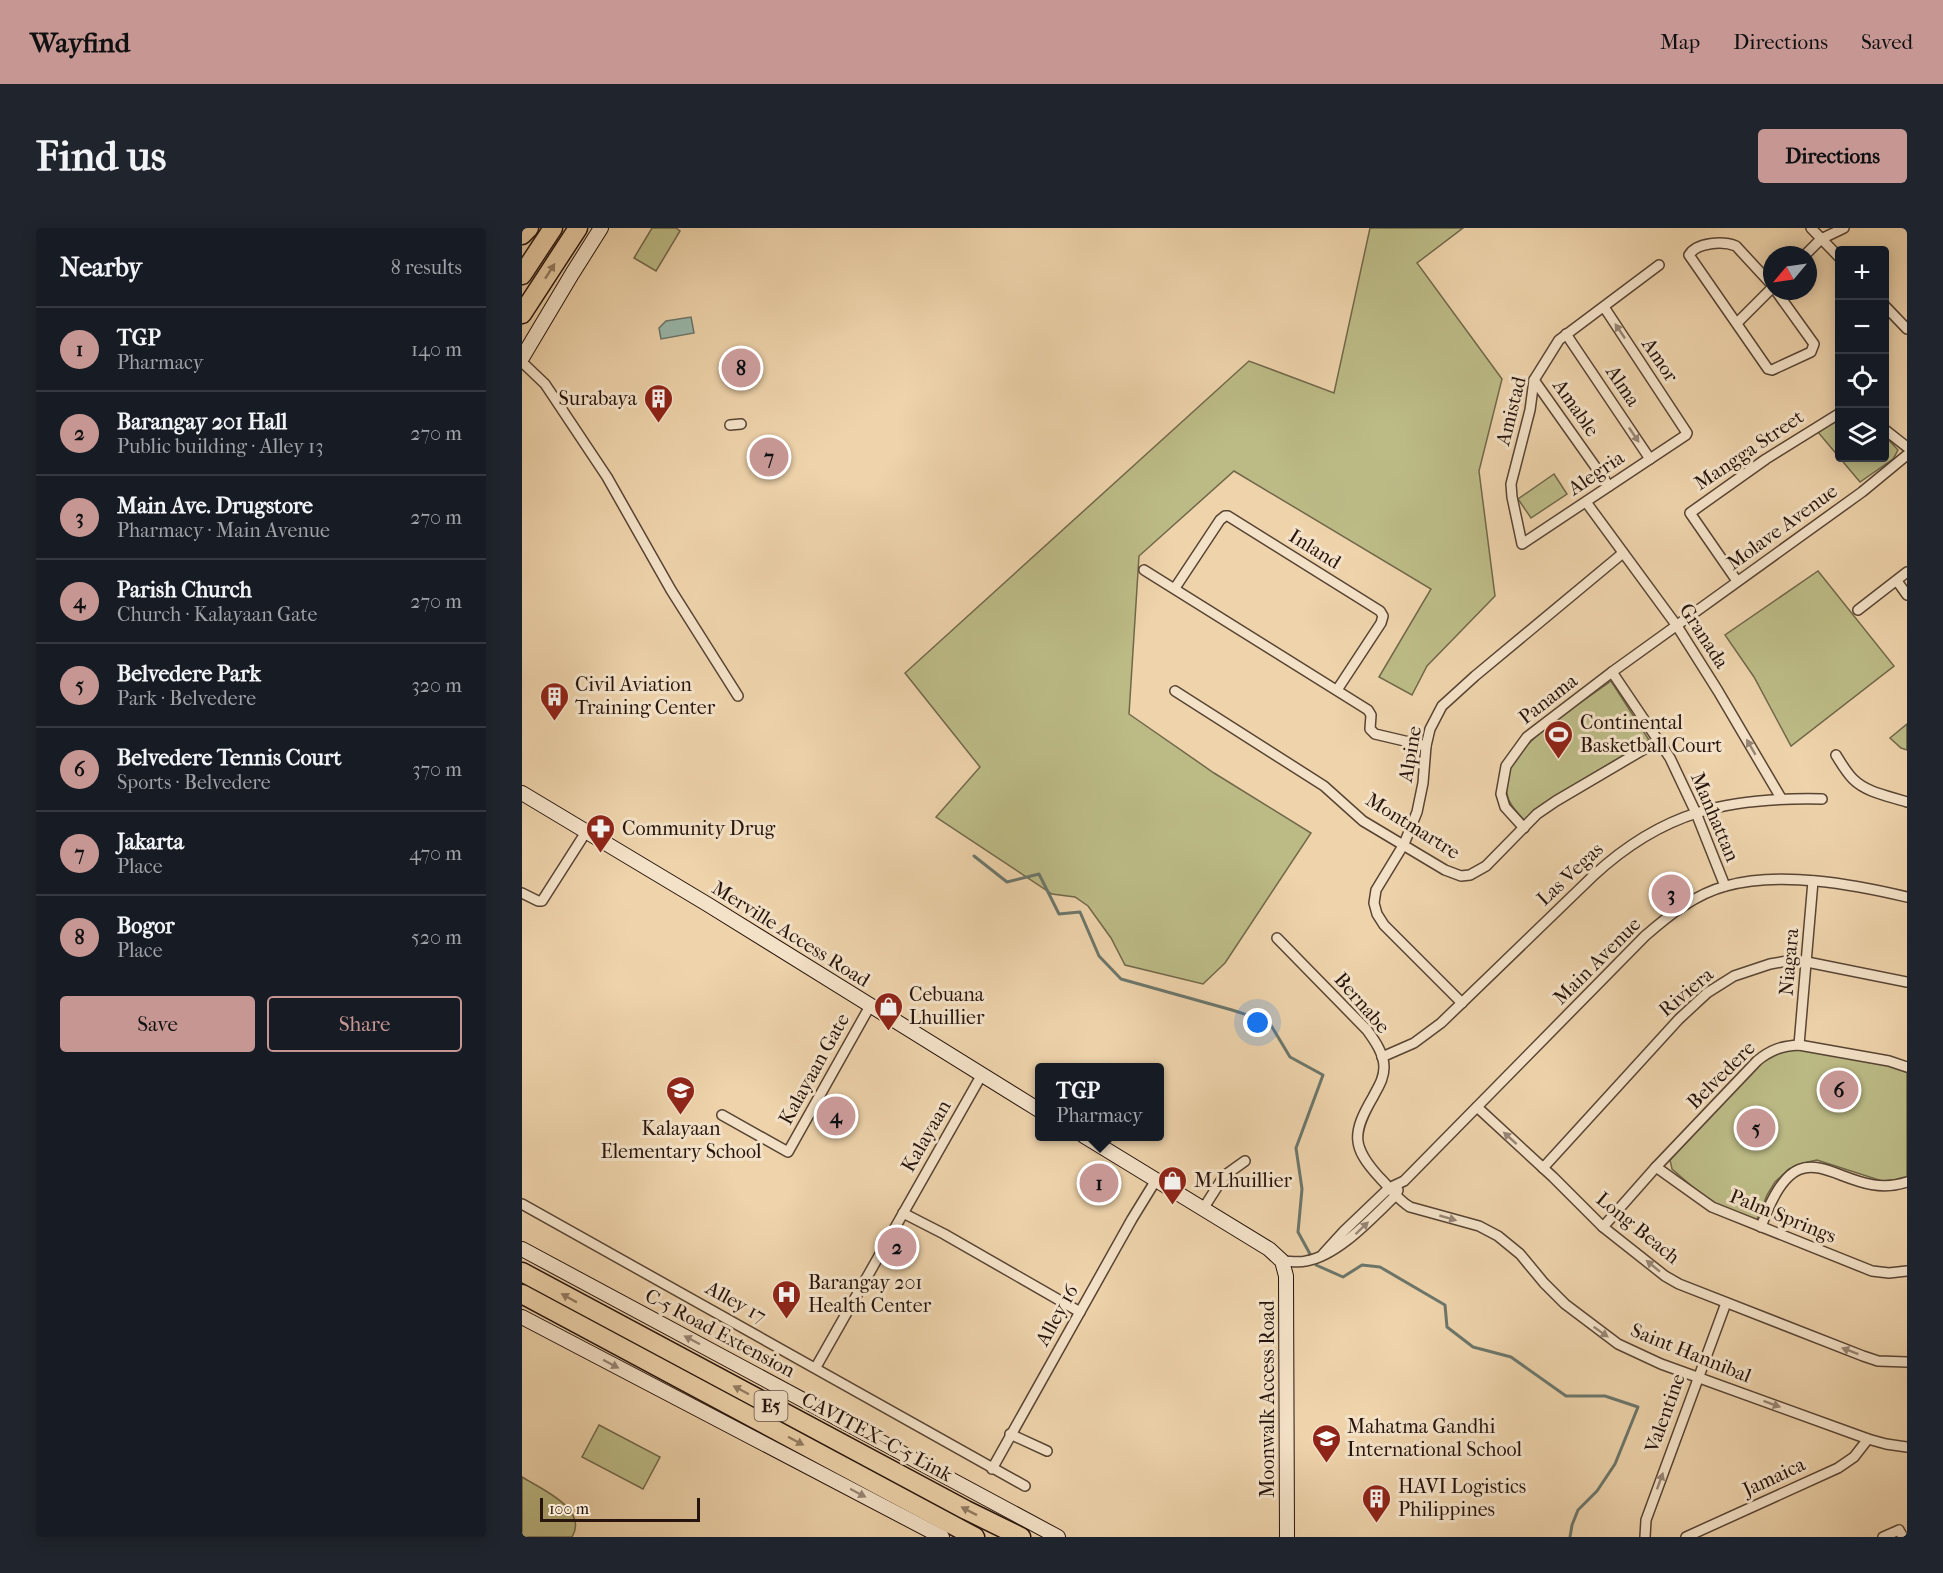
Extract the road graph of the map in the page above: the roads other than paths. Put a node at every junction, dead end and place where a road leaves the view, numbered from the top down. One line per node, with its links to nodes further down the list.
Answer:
1 (529, 228): 7 (highway)
2 (552, 228): 11 (highway); 13 (highway); 14 (highway)
3 (578, 228): 20 (highway, one-way to 3)
4 (601, 228): 24 (main road)
5 (1811, 228): 8 (street)
6 (1844, 228): 8 (street)
7 (522, 235)
8 (1821, 239): 9 (street); 10 (street)
9 (1814, 246)
10 (1835, 254)
11 (522, 259)
12 (1659, 265): 18 (street, Amistad)
13 (522, 267)
14 (522, 275)
15 (1763, 277): 21 (street)
16 (1763, 296): 21 (street)
17 (1782, 300): 21 (street)
18 (1604, 307): 23 (street, Amistad); 29 (street, Amor, one-way to 18)
19 (1889, 310): 22 (street)
20 (522, 314)
21 (1737, 323)
22 (1907, 329)
23 (1566, 334): 25 (street, Amistad); 33 (street, Alma, one-way to 33)
24 (522, 360): 49 (street)
25 (1534, 380): 34 (street, Amable); 36 (street, Amistad)
26 (1835, 415): 41 (street, Mangga Street)
27 (741, 424): 28 (street)
28 (730, 425)
29 (1687, 433): 33 (street, Alegria)
30 (1889, 433): 31 (street)
31 (1907, 447)
32 (1907, 455): 41 (street, Molave Avenue)
33 (1650, 459): 34 (street, Alegria)
34 (1609, 486): 35 (street, Alegria)
35 (1586, 502): 36 (street, Alegria); 37 (street, Granada)
36 (1524, 544)
37 (1623, 552): 45 (street, Granada); 51 (street, Alpine)
38 (1144, 570): 42 (street)
39 (1907, 572): 40 (street)
40 (1897, 580): 43 (street); 44 (street)
41 (1737, 581): 45 (street, Molave Avenue)
42 (1175, 588): 47 (street); 47 (street, Inland)
43 (1907, 595)
44 (1858, 610)
45 (1677, 626): 46 (street, Panama); 54 (street, Granada, one-way to 45)
46 (1612, 672): 50 (street, Manhattan); 58 (street, Panama)
47 (1337, 690): 51 (street)
48 (1175, 691): 60 (street, Montmartre)
49 (738, 696)
50 (1658, 741): 57 (street, Manhattan); 58 (street, Montmartre)
51 (1426, 746): 60 (street, Alpine)
52 (1836, 755): 56 (street)
53 (522, 793): 59 (main road, Merville Access Road)
54 (1781, 798): 55 (street, Las Vegas); 57 (street, Las Vegas)
55 (1822, 798)
56 (1907, 802)
57 (1696, 813): 62 (street, Manhattan); 68 (street, Las Vegas)
58 (1524, 828): 60 (street, Montmartre)
59 (586, 832): 63 (street); 69 (main road, Merville Access Road)
60 (1404, 844): 68 (street, Alpine)
61 (1813, 881): 62 (street, Main Avenue); 64 (street, Main Avenue); 66 (street, Niagara)
62 (1725, 886): 74 (street, Main Avenue)
63 (522, 893)
64 (1907, 897)
65 (1276, 938): 71 (street, Bernabe)
66 (1807, 962): 67 (street, Riviera); 70 (street, Niagara); 80 (street, Riviera)
67 (1907, 982)
68 (1462, 1003): 71 (street, Las Vegas)
69 (870, 1006): 73 (main road, Merville Access Road); 76 (street, Kalayaan Gate)
70 (1799, 1046): 72 (street, Belvedere); 79 (street, Belvedere)
71 (1382, 1057): 83 (street, Bernabe)
72 (1907, 1067)
73 (981, 1076): 75 (main road, Merville Access Road); 86 (street, Kalayaan)
74 (1477, 1107): 80 (street, Long Beach, one-way to 74); 83 (street, Main Avenue)
75 (1035, 1108)
76 (722, 1115)
77 (1091, 1141): 81 (main road)
78 (1245, 1161): 85 (street)
79 (1656, 1167): 87 (street, Belvedere); 88 (street, Palm Springs)
80 (1544, 1168): 87 (street, Long Beach)
81 (1156, 1180): 85 (main road); 95 (street, Alley 16)
82 (1907, 1182): 88 (street)
83 (1393, 1192): 90 (street, Main Avenue); 99 (street, Saint Hannibal, one-way to 99)
84 (522, 1204): 98 (street, Alley 17)
85 (1203, 1209): 90 (main road)
86 (903, 1213): 95 (street); 98 (street, Kalayaan)
87 (1603, 1227): 94 (street, Long Beach, one-way to 87)
88 (1761, 1227): 91 (street, Palm Springs)
89 (522, 1249): 109 (main road, C-5 Road Extension, one-way to 89)
90 (1282, 1261): 110 (main road, Moonwalk Access Road)
91 (1907, 1271)
92 (522, 1272): 108 (highway, CAVITEX–C-5 Link / E5, one-way to 92)
93 (522, 1294): 107 (highway, E5, one-way to 107)
94 (1726, 1303): 97 (street, Long Beach, one-way to 94); 99 (street, Valentine)
95 (1080, 1312): 100 (street, Alley 16)
96 (522, 1317): 106 (main road, one-way to 106)
97 (1907, 1362)
98 (816, 1367): 104 (street, Alley 17)
99 (1697, 1377): 101 (street, Saint Hannibal, one-way to 101); 111 (street, Valentine, one-way to 99)
100 (1010, 1434): 103 (street); 104 (street, Alley 16)
101 (1868, 1439): 102 (street, Saint Hannibal); 112 (street, Jamaica)
102 (1907, 1447)
103 (1047, 1451)
104 (992, 1469): 105 (street, Alley 17)
105 (1025, 1486)
106 (942, 1537)
107 (975, 1537)
108 (1021, 1537)
109 (1058, 1537)
110 (1287, 1537)
111 (1645, 1537)
112 (1686, 1537)
113 (1883, 1537): 114 (street)
114 (1903, 1537)

